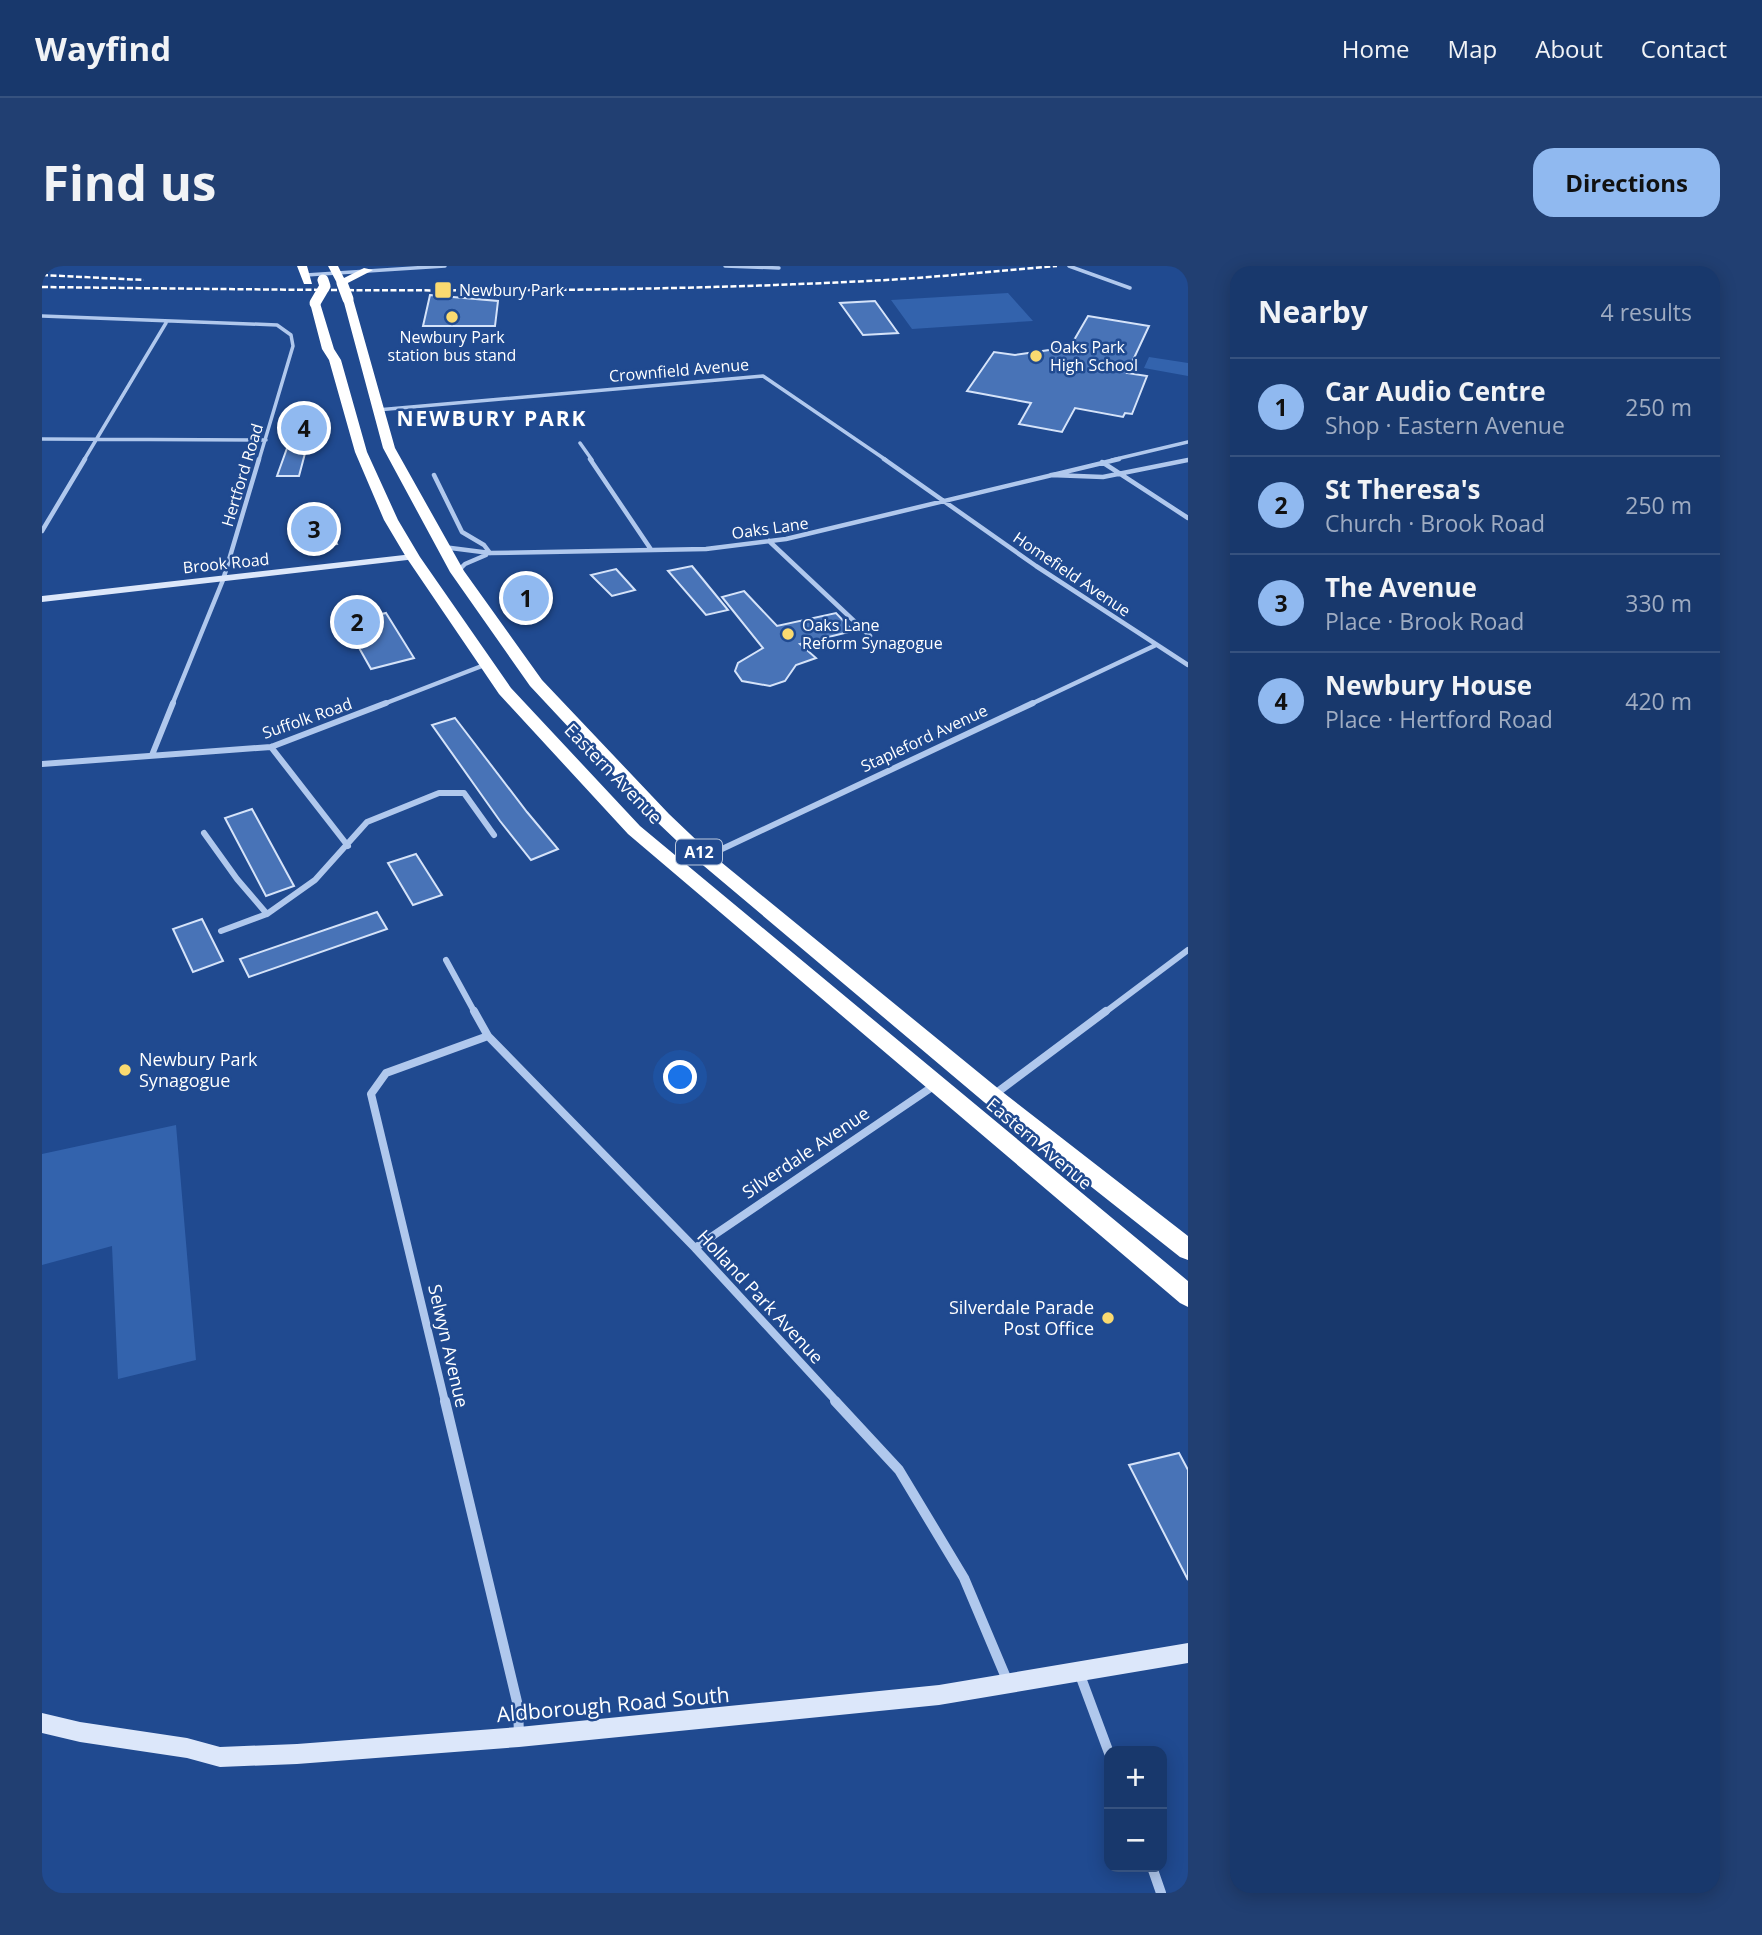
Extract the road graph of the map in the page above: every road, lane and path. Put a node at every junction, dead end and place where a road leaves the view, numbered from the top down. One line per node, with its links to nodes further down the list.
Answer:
1 (355, 266): 8 (highway)
2 (445, 266): 5 (street)
3 (725, 266): 6 (street)
4 (1069, 266): 11 (street)
5 (395, 267): 8 (street)
6 (779, 268)
7 (334, 269): 8 (street); 9 (street); 10 (highway, Eastern Avenue / A12); 12 (highway, bridge)
8 (368, 270): 10 (highway)
9 (305, 274): 12 (highway, Eastern Avenue / A12)
10 (342, 284): 17 (highway, Eastern Avenue / A12, bridge)
11 (1130, 288)
12 (315, 303): 15 (highway, Eastern Avenue / A12)
13 (42, 316): 14 (street)
14 (166, 323): 20 (street); 21 (street, Hertford Road)
15 (322, 329): 16 (highway); 17 (highway, Eastern Avenue / A12)
16 (338, 330)
17 (346, 347): 18 (highway, Eastern Avenue / A12); 36 (highway, Eastern Avenue / A12)
18 (377, 410): 29 (street, Crownfield Avenue); 33 (highway, Eastern Avenue / A12)
19 (42, 439): 20 (street)
20 (97, 440): 21 (street); 31 (street)
21 (267, 440): 38 (street, Hertford Road)
22 (1188, 442): 25 (street, Oaks Lane)
23 (580, 443): 34 (street)
24 (1188, 460): 28 (street, Oaks Lane)
25 (1102, 461): 27 (street, Oaks Lane); 28 (street)
26 (434, 475): 35 (street)
27 (1047, 475): 28 (street, Oaks Lane); 29 (street, Oaks Lane)
28 (1122, 475): 30 (street)
29 (944, 502): 32 (street, Oaks Lane); 41 (street, Homefield Avenue)
30 (1188, 518)
31 (42, 531)
32 (769, 541): 34 (street, Oaks Lane); 40 (street)
33 (443, 547): 35 (street, Oaks Lane); 37 (highway, Eastern Avenue / A12)
34 (650, 548): 35 (street, Oaks Lane)
35 (490, 553): 37 (street, Oaks Lane)
36 (412, 557): 38 (street, Brook Road); 42 (highway, Eastern Avenue / A12)
37 (457, 572): 50 (highway, Eastern Avenue / A12)
38 (223, 580): 39 (street, Brook Road); 45 (street, Hertford Road)
39 (42, 599)
40 (870, 636)
41 (1156, 645): 43 (street, Homefield Avenue); 50 (street, Stapleford Avenue)
42 (488, 664): 44 (street, Suffolk Road); 56 (highway, Eastern Avenue / A12)
43 (1188, 665)
44 (271, 747): 45 (street, Suffolk Road); 49 (street)
45 (152, 755): 46 (street, Suffolk Road)
46 (42, 764)
47 (204, 833): 51 (street)
48 (494, 835): 49 (street)
49 (348, 846): 51 (street)
50 (704, 857): 57 (highway, Eastern Avenue / A12)
51 (267, 914): 52 (street)
52 (221, 931)
53 (1188, 950): 57 (street)
54 (446, 960): 55 (street, Holland Park Avenue)
55 (488, 1036): 58 (street, Holland Park Avenue); 65 (street, Selwyn Avenue)
56 (936, 1084): 58 (street, Silverdale Avenue); 60 (highway, Eastern Avenue / A12)
57 (992, 1096): 59 (highway, Eastern Avenue / A12)
58 (695, 1248): 63 (street, Holland Park Avenue)
59 (1188, 1250)
60 (1188, 1296)
61 (1188, 1653): 62 (street, Aldborough Road South)
62 (1079, 1672): 63 (street, Aldborough Road South); 66 (street)
63 (1009, 1684): 65 (street, Aldborough Road South)
64 (42, 1723): 65 (street, Aldborough Road South)
65 (519, 1737)
66 (1106, 1746)
67 (1154, 1872): 68 (street)
68 (1161, 1893)

